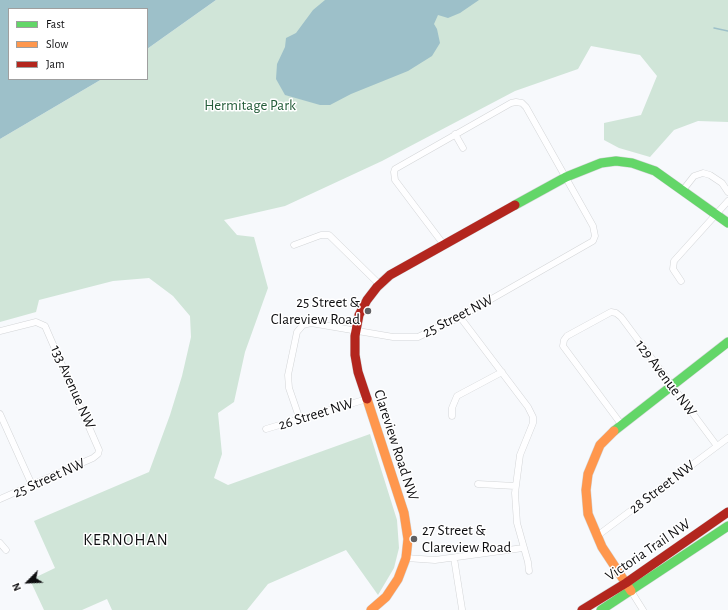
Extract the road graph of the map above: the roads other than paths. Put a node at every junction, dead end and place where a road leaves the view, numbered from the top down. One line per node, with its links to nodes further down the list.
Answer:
1 (455, 134): 2 (street); 3 (street); 10 (street)
2 (463, 148)
3 (566, 177): 4 (street, Clareview Road NW); 10 (street, Clareview Road NW); 13 (street, 25 Street NW)
4 (683, 190): 5 (street); 7 (street, Clareview Road NW)
5 (728, 192)
6 (728, 201): 7 (street)
7 (716, 214): 8 (street, Clareview Road NW); 11 (street)
8 (728, 223)
9 (294, 245): 12 (street)
10 (444, 245): 12 (street, Clareview Road NW)
11 (681, 281)
12 (379, 284): 15 (street, Clareview Road NW)
13 (460, 317): 15 (street, 25 Street NW); 17 (street)
14 (0, 331): 27 (street, 133 Avenue NW)
15 (356, 331): 19 (street, Clareview Road NW); 22 (street, 25 Street NW)
16 (728, 342): 18 (street)
17 (502, 372): 21 (street); 30 (street)
18 (672, 386): 23 (street); 23 (street, 129 Avenue NW); 26 (street, 129 Avenue NW)
19 (367, 399): 22 (street, 26 Street NW); 38 (street, Clareview Road NW)
20 (0, 414): 29 (street)
21 (452, 416)
22 (300, 420): 24 (street, 26 Street NW)
23 (621, 424): 34 (street)
24 (266, 429)
25 (728, 438): 26 (street, 28 Street NW)
26 (717, 446): 34 (street, 28 Street NW)
27 (98, 454): 29 (street, 25 Street NW)
28 (478, 484): 30 (street)
29 (32, 485): 31 (street, 25 Street NW)
30 (515, 486): 36 (street)
31 (0, 499)
32 (728, 512): 41 (street, Victoria Trail NW)
33 (728, 526): 42 (street, Victoria Trail NW)
34 (597, 536): 41 (street)
35 (0, 542): 37 (street)
36 (523, 548): 39 (street); 40 (street)
37 (6, 550)
38 (406, 558): 39 (street); 44 (street, Clareview Road NW)
39 (454, 558): 43 (street)
40 (528, 571)
41 (626, 583): 42 (street); 45 (street, Victoria Trail NW)
42 (631, 591): 46 (street, Victoria Trail NW); 47 (street)
43 (462, 609)
44 (371, 610)
45 (582, 610)
46 (601, 610)
47 (643, 610)

